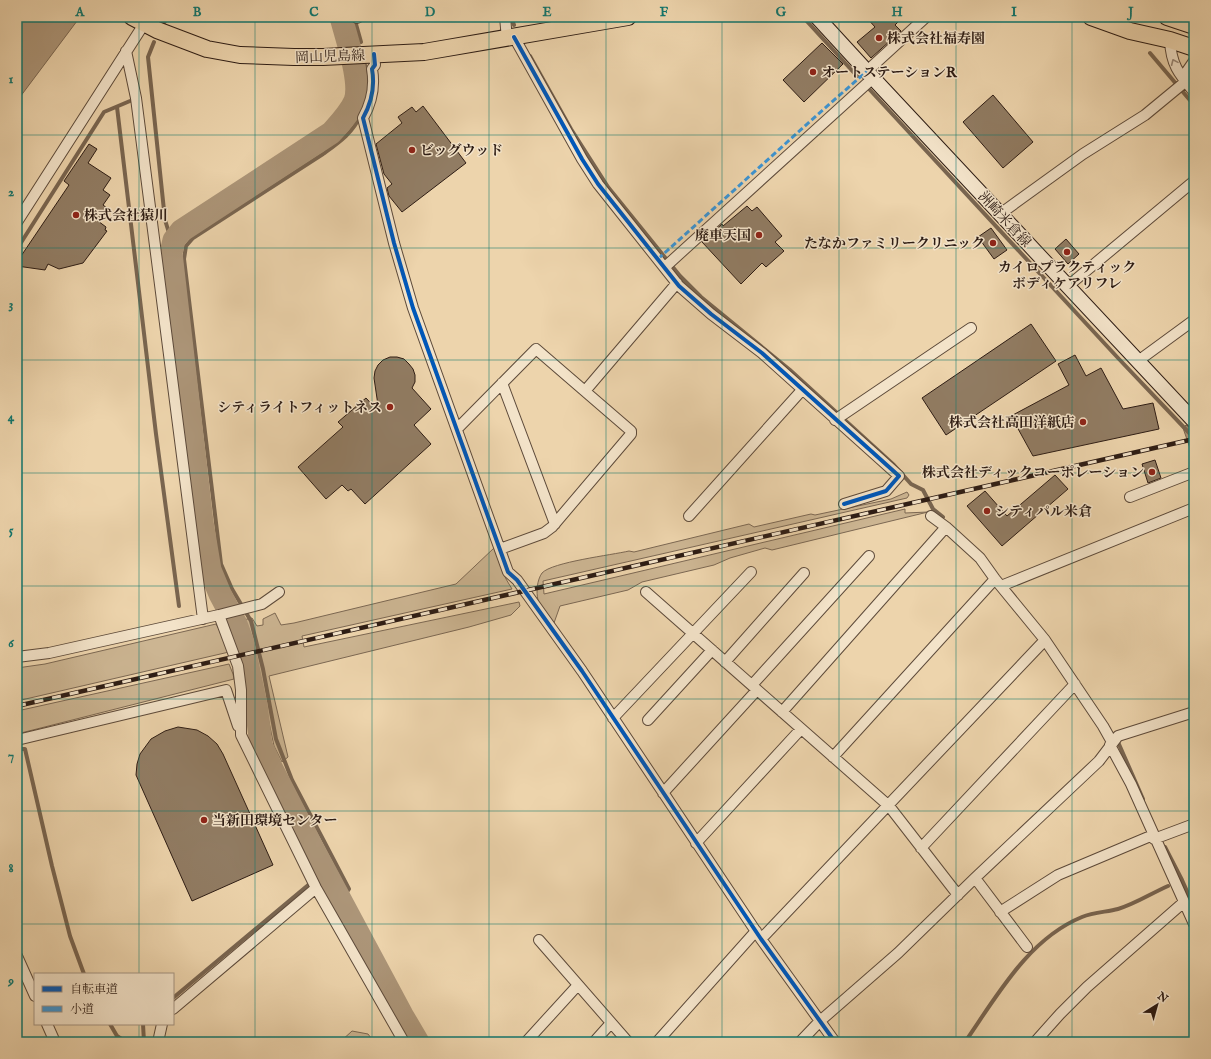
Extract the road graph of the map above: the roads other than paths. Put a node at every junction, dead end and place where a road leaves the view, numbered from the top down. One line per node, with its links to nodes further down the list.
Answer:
1 (505, 17): 10 (street)
2 (628, 17): 10 (main road, 岡山児島線)
3 (817, 17): 16 (main road, 洲崎米倉線)
4 (926, 17): 16 (street)
5 (1091, 17): 11 (main road)
6 (1120, 17): 11 (main road)
7 (1167, 17): 9 (main road)
8 (140, 19): 13 (street); 14 (main road, 岡山児島線)
9 (1194, 26)
10 (511, 38): 14 (main road, 岡山児島線); 21 (street)
11 (1170, 40): 12 (main road); 17 (street, one-way to 11)
12 (1194, 48)
13 (126, 51): 20 (street); 49 (street)
14 (358, 55): 32 (street)
15 (1194, 61): 17 (street)
16 (870, 75): 19 (main road, 洲崎米倉線); 21 (street)
17 (1187, 88): 19 (street)
18 (1194, 181): 23 (street)
19 (1000, 214): 23 (main road, 洲崎米倉線)
20 (17, 222)
21 (668, 264): 22 (street)
22 (678, 283): 28 (street); 29 (street)
23 (1068, 286): 26 (main road, 洲崎米倉線)
24 (1194, 320): 26 (street)
25 (971, 328): 30 (street)
26 (1138, 361): 31 (main road, 洲崎米倉線)
27 (502, 384): 29 (street); 32 (street); 39 (street)
28 (802, 390): 30 (street); 37 (street)
29 (585, 391): 39 (street)
30 (839, 418): 35 (street)
31 (1194, 421)
32 (457, 430): 41 (street)
33 (1194, 472): 34 (street)
34 (1130, 497)
35 (844, 504)
36 (1194, 508): 45 (street)
37 (689, 516)
38 (931, 516): 40 (street)
39 (554, 524): 41 (street)
40 (946, 527): 45 (street); 57 (street)
41 (500, 549): 59 (street)
42 (869, 556): 56 (street)
43 (751, 572): 50 (street)
44 (804, 573): 54 (street)
45 (998, 583): 51 (street); 65 (street)
46 (279, 592): 48 (street)
47 (646, 592): 50 (street)
48 (221, 615): 49 (street); 62 (street)
49 (203, 619): 53 (street)
50 (693, 633): 52 (street); 59 (street)
51 (1045, 640): 55 (street); 67 (street)
52 (712, 650): 54 (street); 60 (street)
53 (17, 657)
54 (725, 662): 56 (street)
55 (1075, 684): 64 (street); 71 (street)
56 (755, 687): 57 (street); 66 (street)
57 (782, 712): 61 (street)
58 (1194, 712): 64 (street)
59 (613, 718): 66 (street)
60 (648, 720)
61 (801, 729): 65 (street); 70 (street)
62 (241, 735): 63 (street); 73 (street)
63 (17, 740)
64 (1111, 744): 69 (street); 72 (street)
65 (833, 757): 67 (street)
66 (663, 793): 70 (street)
67 (889, 806): 71 (street); 78 (street)
68 (1194, 824): 69 (street)
69 (1157, 837): 75 (street); 76 (street)
70 (696, 843): 78 (street)
71 (921, 848): 74 (street)
72 (975, 878): 74 (street); 76 (street)
73 (314, 883): 84 (street); 91 (street)
74 (958, 895): 85 (street)
75 (1184, 902): 77 (street); 98 (street)
76 (1000, 912): 80 (street)
77 (1194, 924)
78 (759, 935): 85 (street); 95 (street)
79 (539, 940): 82 (street)
80 (1027, 947)
81 (17, 956): 83 (street)
82 (578, 985): 86 (street); 92 (street)
83 (34, 994)
84 (174, 1008)
85 (820, 1021): 96 (street); 97 (street)
86 (611, 1023): 93 (street); 94 (street)
87 (47, 1025): 89 (street)
88 (162, 1025): 90 (street)
89 (55, 1042)
90 (158, 1042)
91 (404, 1042)
92 (526, 1042)
93 (594, 1042)
94 (628, 1042)
95 (657, 1042)
96 (800, 1042)
97 (835, 1042)
98 (1035, 1042)

